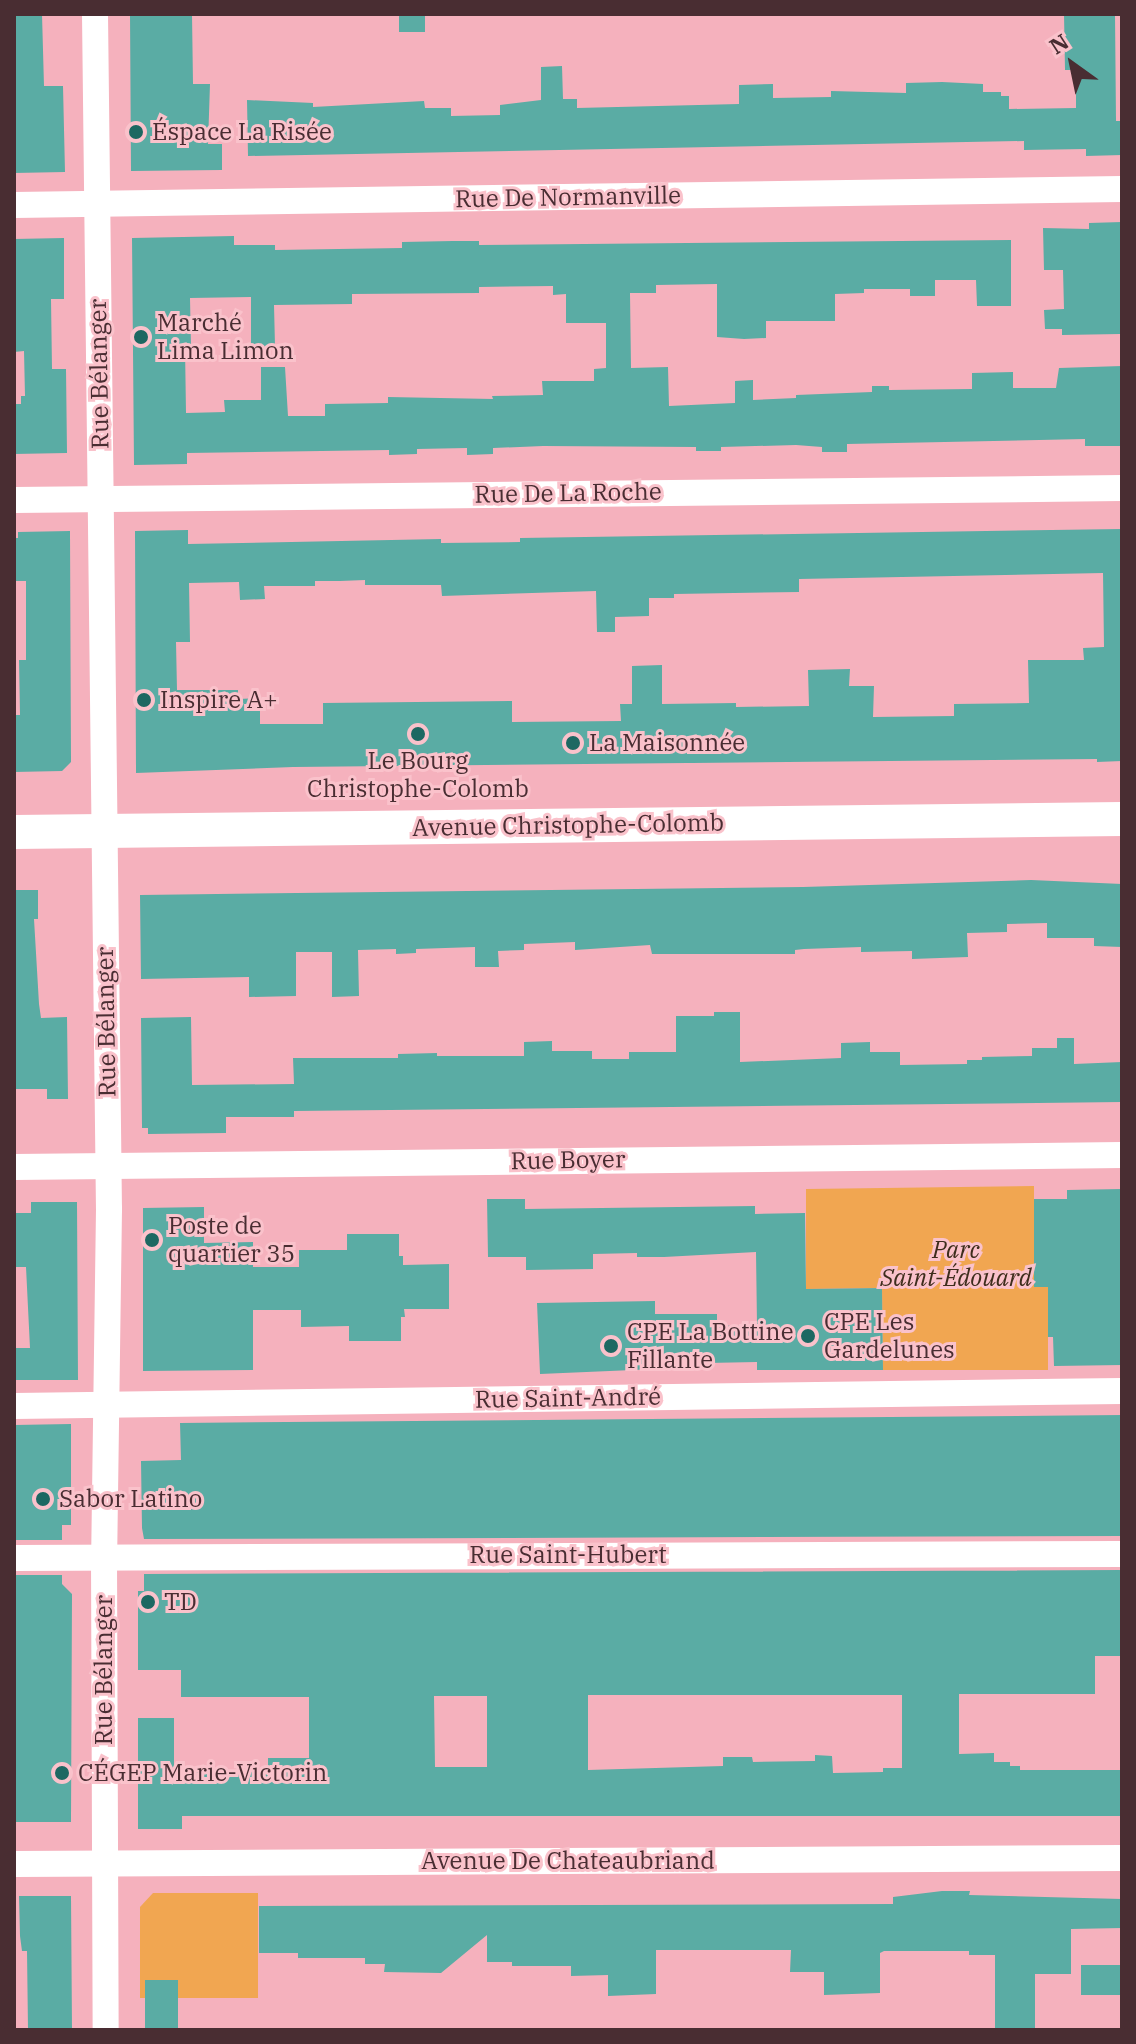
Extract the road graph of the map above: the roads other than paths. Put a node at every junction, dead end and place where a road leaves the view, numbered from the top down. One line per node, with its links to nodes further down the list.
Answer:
1 (95, 14): 3 (street, Rue Bélanger)
2 (1122, 189): 3 (street, Rue De Normanville)
3 (97, 204): 4 (street, Rue De Normanville); 6 (street, Rue Bélanger)
4 (14, 205)
5 (1122, 488): 6 (street, Rue De La Roche)
6 (100, 499): 7 (street, Rue De La Roche); 10 (street, Rue Bélanger)
7 (14, 500)
8 (1122, 819): 10 (main road, Avenue Christophe-Colomb)
9 (14, 832): 10 (main road, Avenue Christophe-Colomb)
10 (105, 832): 12 (street, Rue Bélanger)
11 (1122, 1155): 12 (street, Rue Boyer)
12 (108, 1165): 13 (street, Rue Boyer); 15 (street, Rue Bélanger)
13 (14, 1167)
14 (1122, 1391): 15 (street, Rue Saint-André)
15 (109, 1405): 16 (street, Rue Saint-André); 18 (street, Rue Bélanger)
16 (14, 1406)
17 (1122, 1554): 18 (street, Rue Saint-Hubert)
18 (104, 1557): 19 (street, Rue Saint-Hubert); 21 (street, Rue Bélanger)
19 (14, 1558)
20 (1122, 1858): 21 (street, Avenue De Chateaubriand)
21 (104, 1863): 22 (street, Avenue De Chateaubriand); 23 (street, Rue Bélanger)
22 (14, 1864)
23 (106, 2030)

